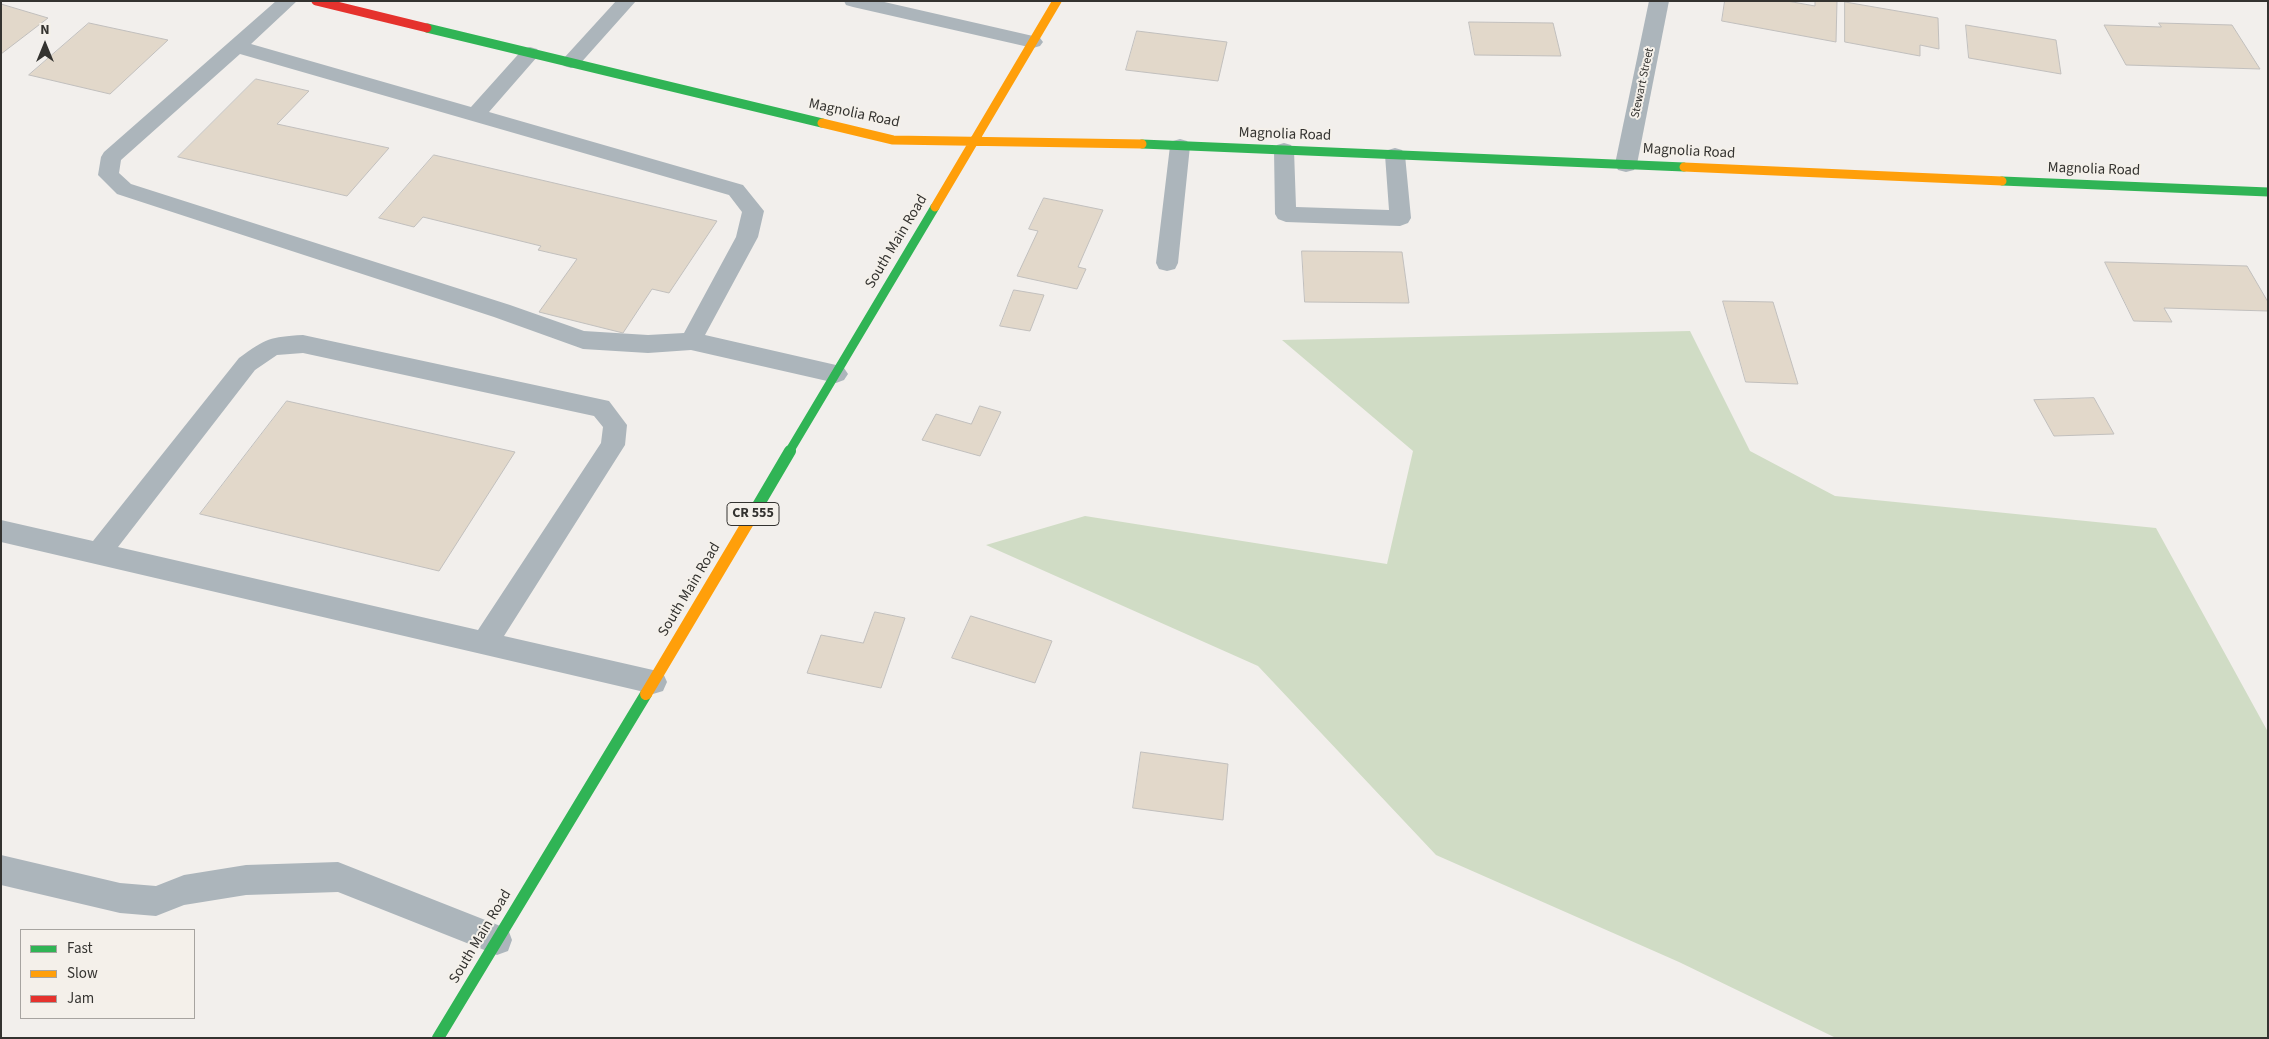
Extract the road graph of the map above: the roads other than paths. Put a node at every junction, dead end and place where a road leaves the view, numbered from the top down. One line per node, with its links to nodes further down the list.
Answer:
1 (288, 1): 8 (lane)
2 (316, 1): 9 (street, Magnolia Road)
3 (627, 1): 10 (lane)
4 (853, 1): 7 (lane)
5 (1057, 1): 7 (street, South Main Road / CR 555)
6 (1659, 1): 16 (street, Stewart Street)
7 (1033, 42): 12 (street, South Main Road / CR 555)
8 (238, 47): 11 (lane); 19 (lane)
9 (530, 53): 10 (street, Magnolia Road); 11 (lane)
10 (571, 62): 12 (street, Magnolia Road)
11 (475, 115): 19 (lane)
12 (974, 142): 13 (street, Magnolia Road); 20 (street, South Main Road / CR 555)
13 (1180, 146): 14 (street, Magnolia Road); 18 (lane)
14 (1284, 150): 15 (street, Magnolia Road); 15 (lane)
15 (1395, 155): 16 (street, Magnolia Road)
16 (1626, 164): 17 (street, Magnolia Road)
17 (2268, 192)
18 (1167, 263)
19 (691, 341): 20 (lane)
20 (836, 374): 24 (street, South Main Road / CR 555)
21 (1, 531): 22 (lane)
22 (98, 554): 23 (lane); 23 (lane)
23 (484, 644): 24 (lane)
24 (652, 682): 26 (street, South Main Road / CR 555)
25 (1, 870): 26 (lane)
26 (497, 940): 27 (street, South Main Road / CR 555)
27 (438, 1038)

